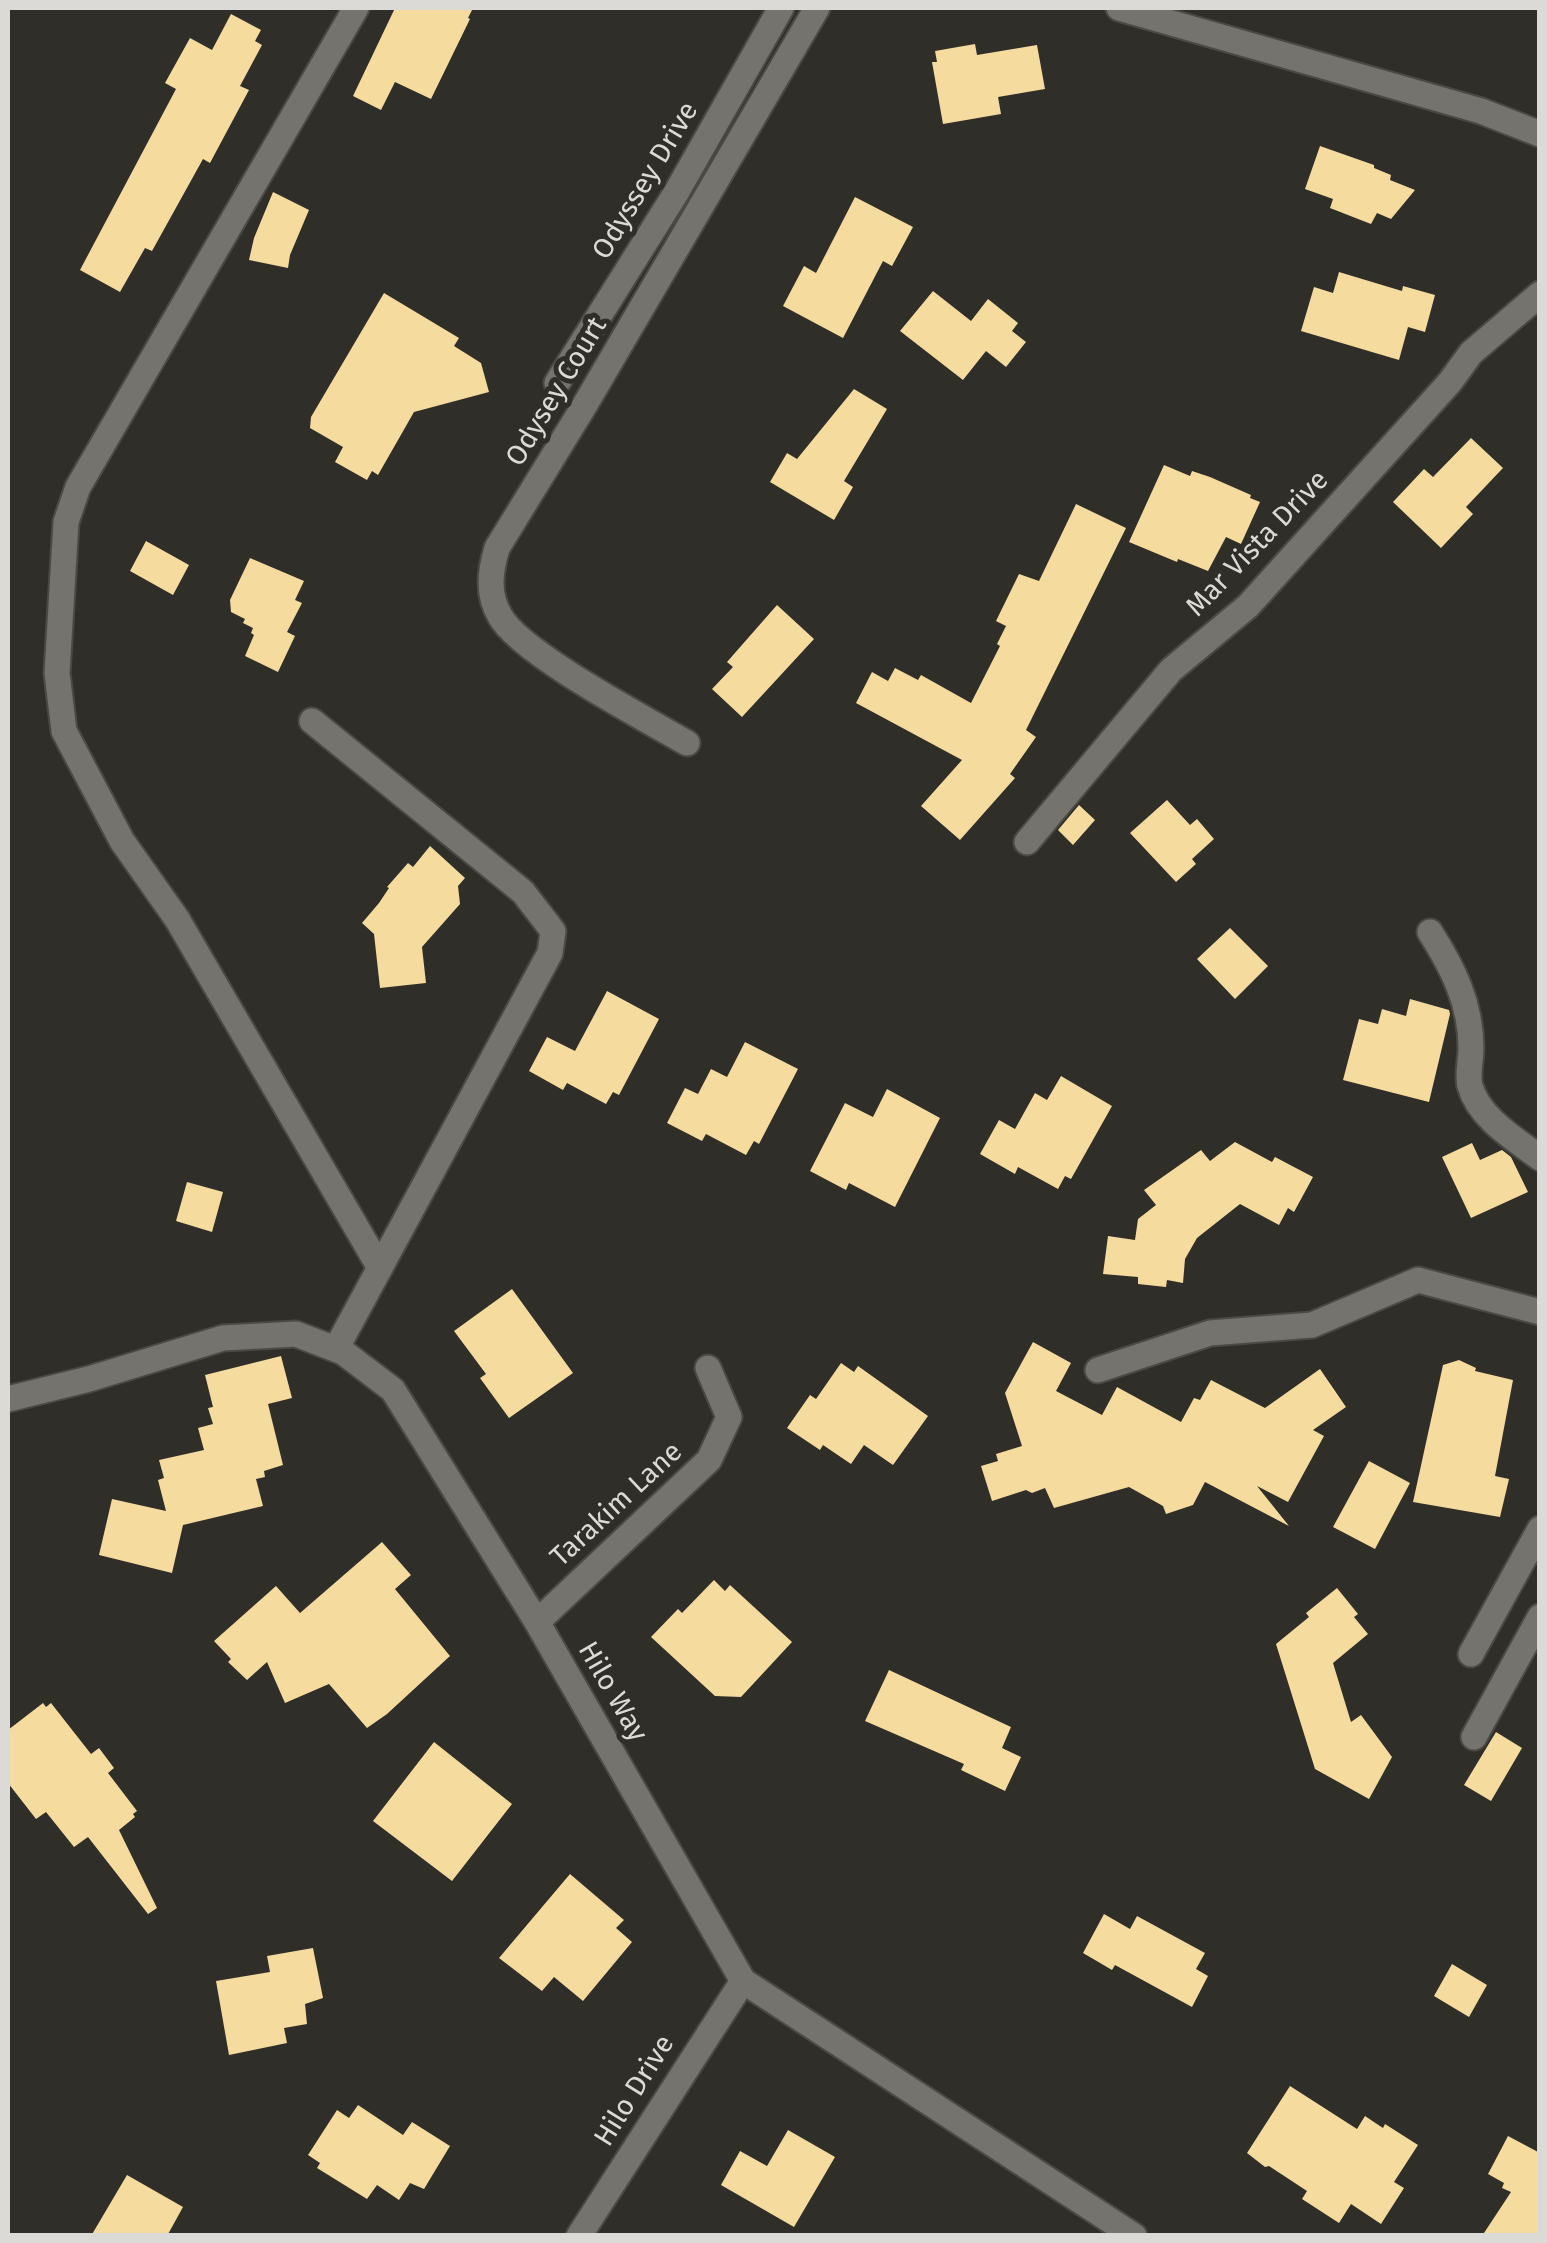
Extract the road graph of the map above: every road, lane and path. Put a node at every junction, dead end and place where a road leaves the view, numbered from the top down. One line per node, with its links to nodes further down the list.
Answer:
1 (356, 8): 13 (street)
2 (781, 8): 7 (street, Odyssey Drive)
3 (817, 8): 9 (street, Odysey Court)
4 (1119, 8): 5 (street)
5 (1540, 134)
6 (1540, 294): 10 (street, Mar Vista Drive)
7 (558, 383)
8 (312, 722): 13 (street)
9 (686, 744)
10 (1027, 842)
11 (1430, 932): 12 (street)
12 (1540, 1158)
13 (380, 1268): 15 (street)
14 (1540, 1312): 17 (street)
15 (336, 1350): 18 (street, Hilo Way); 21 (street, Hilo Way)
16 (708, 1368): 21 (street, Tarakim Lane)
17 (1098, 1370)
18 (8, 1398)
19 (1540, 1529): 22 (street)
20 (1540, 1617): 23 (street)
21 (536, 1622): 24 (street, Hilo Way)
22 (1471, 1654)
23 (1474, 1738)
24 (744, 1981): 25 (street, Hilo Drive); 26 (street, Hilo Way)
25 (579, 2236)
26 (1134, 2236)

